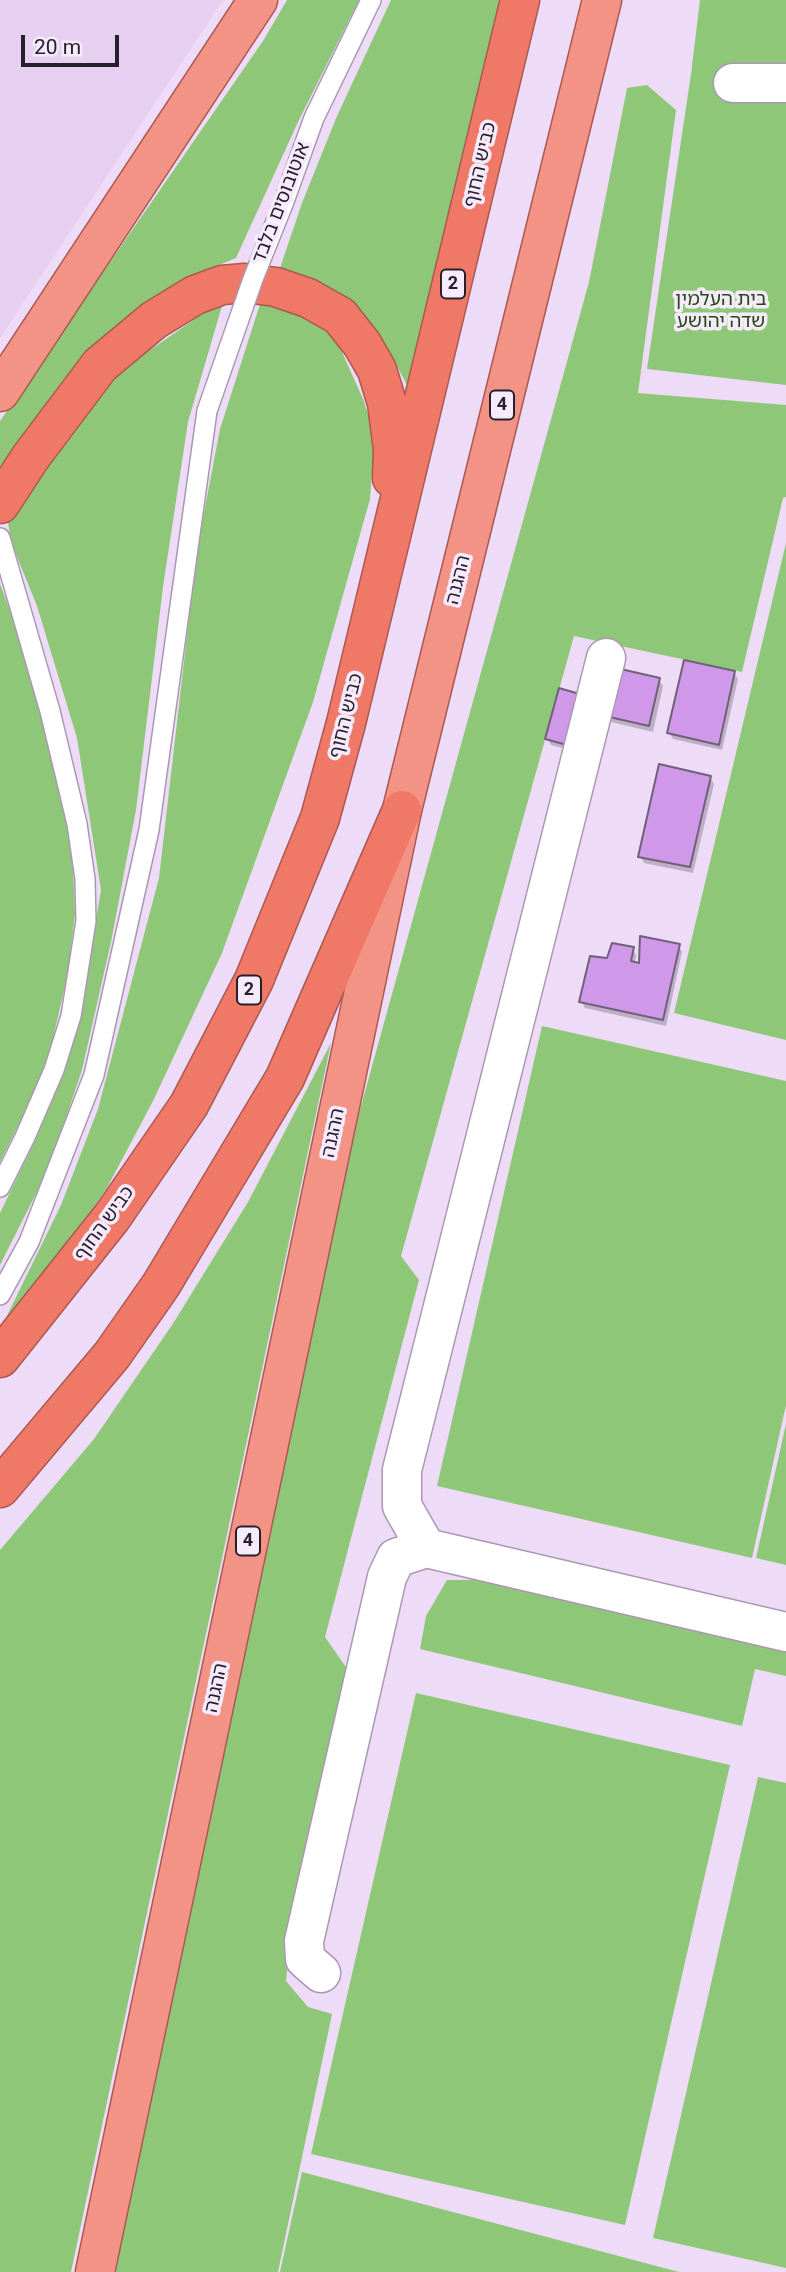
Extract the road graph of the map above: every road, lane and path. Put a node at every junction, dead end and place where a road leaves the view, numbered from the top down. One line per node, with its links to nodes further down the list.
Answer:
1 (257, 0): 7 (highway)
2 (371, 0): 14 (lane, אוטובוסים בלבד, bridge)
3 (520, 0): 10 (highway, כביש החוף / 2)
4 (602, 0): 12 (highway, ההגנה / 4)
5 (733, 83): 6 (street)
6 (786, 83)
7 (0, 392)
8 (0, 504): 10 (highway)
9 (0, 538): 13 (lane)
10 (384, 567): 15 (highway, כביש החוף / 2)
11 (606, 658): 17 (street)
12 (401, 810): 16 (highway); 20 (highway, ההגנה / 4)
13 (0, 1187)
14 (0, 1295)
15 (0, 1358)
16 (0, 1488)
17 (426, 1548): 18 (street); 19 (street)
18 (786, 1632)
19 (321, 1973)
20 (95, 2272)

